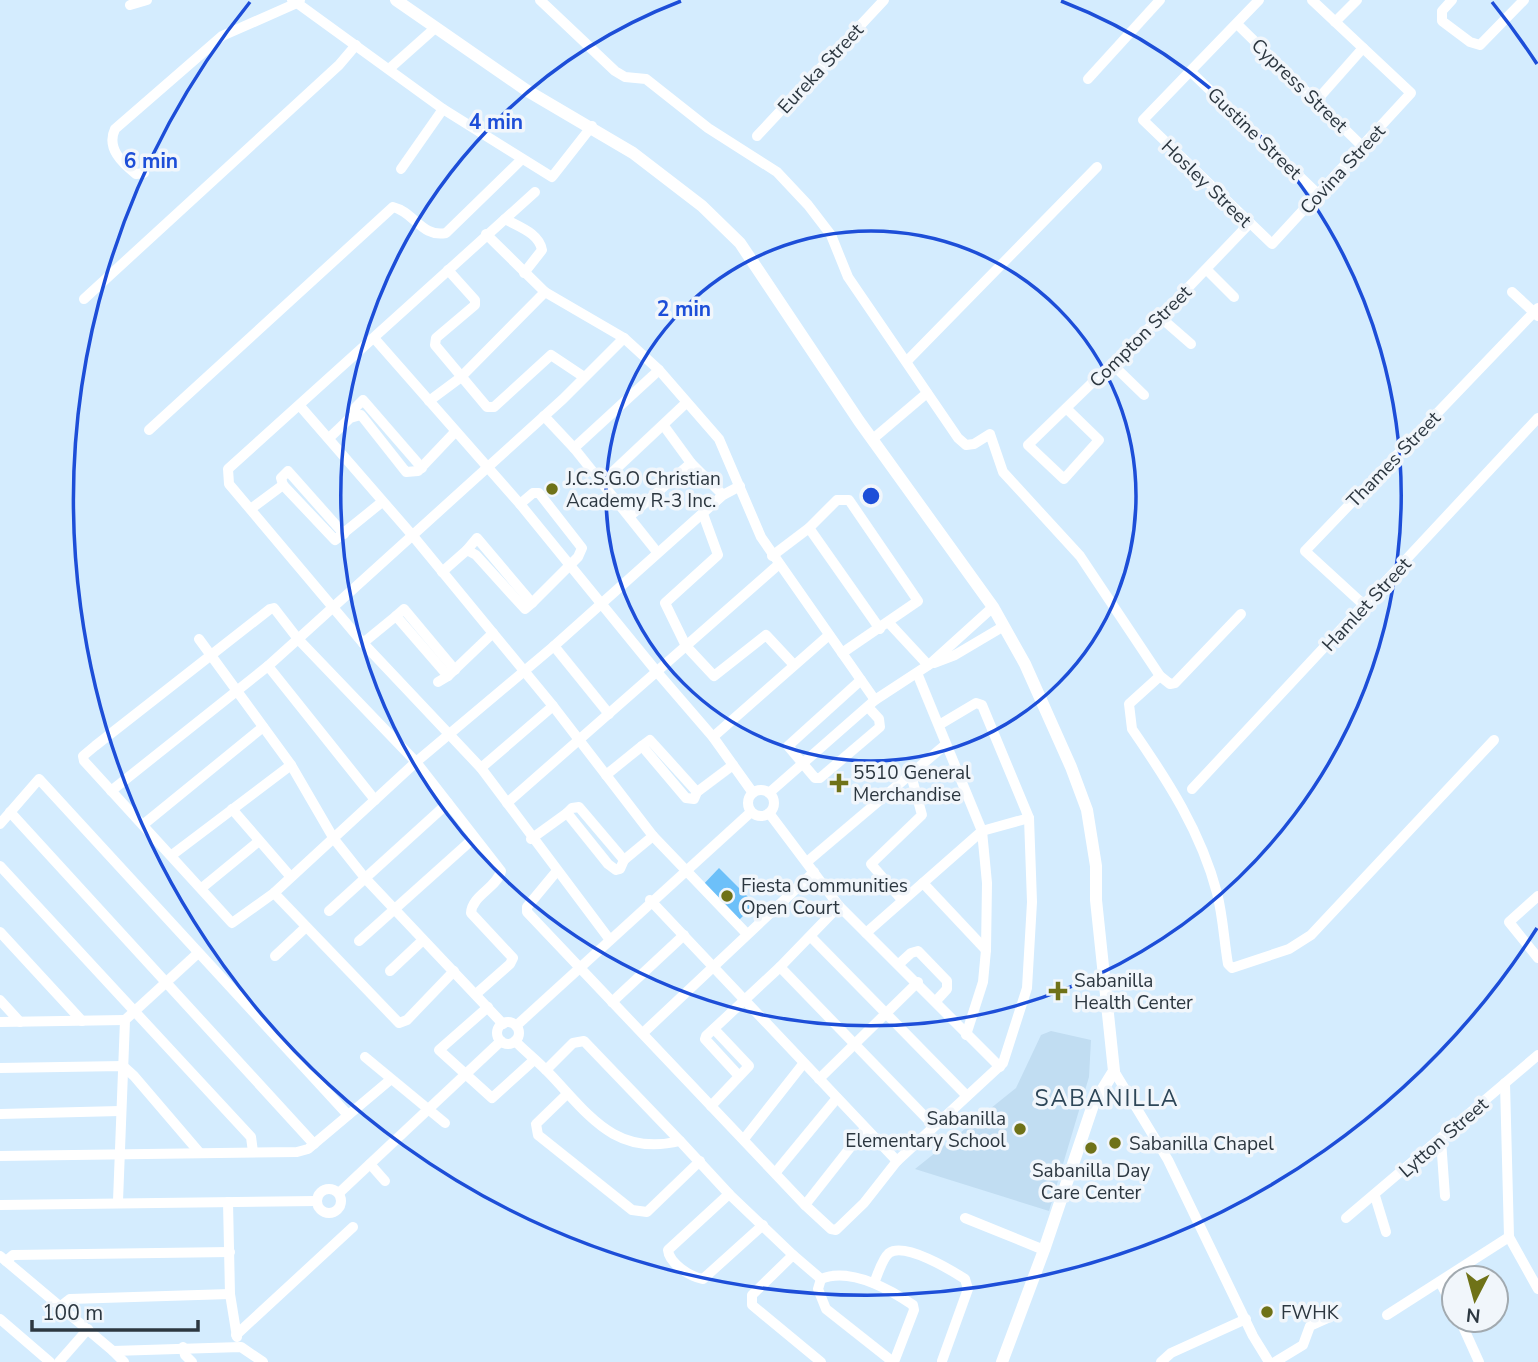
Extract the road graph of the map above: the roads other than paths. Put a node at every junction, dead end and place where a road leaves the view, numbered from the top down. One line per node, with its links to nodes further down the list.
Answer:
1 (147, 0): 12 (street)
2 (396, 0): 15 (street)
3 (540, 0): 48 (street)
4 (884, 0): 24 (street, Eureka Street)
5 (1160, 0): 20 (street)
6 (1259, 0): 14 (street)
7 (1312, 0): 13 (street)
8 (1357, 0): 13 (street)
9 (1452, 0): 10 (street)
10 (1524, 0)
11 (296, 1): 16 (street); 29 (street)
12 (130, 5)
13 (1335, 22): 17 (street)
14 (1237, 24): 19 (street); 21 (street, Cypress Street)
15 (434, 29): 18 (street); 23 (street)
16 (356, 45): 18 (street); 42 (street)
17 (1363, 48): 21 (street); 25 (street, Covina Street)
18 (389, 69): 22 (street)
19 (1191, 72): 31 (street, Gustine Street); 33 (street, Hosley Street)
20 (1088, 79)
21 (1317, 100): 25 (street, Cypress Street)
22 (443, 109): 26 (street); 28 (street)
23 (592, 126): 26 (street); 66 (street)
24 (757, 136)
25 (1363, 147): 31 (street, Covina Street)
26 (521, 160): 63 (street)
27 (1097, 167): 48 (street)
28 (401, 169)
29 (144, 173)
30 (535, 192): 32 (street)
31 (1318, 194): 35 (street, Covina Street)
32 (505, 219): 34 (street); 38 (street)
33 (1249, 224): 35 (street, Hosley Street); 37 (street, Compton Street)
34 (486, 234): 36 (street); 38 (street)
35 (1272, 244)
36 (448, 270): 45 (street); 52 (street)
37 (1207, 270): 41 (street); 44 (street, Compton Street)
38 (524, 273): 39 (street)
39 (545, 292): 46 (street); 52 (street)
40 (1512, 292): 43 (street)
41 (1234, 297)
42 (84, 299)
43 (1537, 312): 91 (street, Thames Street)
44 (1160, 317): 47 (street); 49 (street, Compton Street)
45 (374, 338): 55 (street); 57 (street)
46 (624, 338): 50 (street); 51 (street)
47 (1191, 344)
48 (907, 360): 53 (street)
49 (1112, 363): 54 (street); 58 (street, Compton Street)
50 (659, 370): 56 (street); 67 (street)
51 (584, 377): 52 (street); 60 (street)
52 (460, 378): 55 (street)
53 (927, 393): 66 (street); 113 (street)
54 (1144, 395)
55 (429, 401): 64 (street)
56 (686, 403): 62 (street); 73 (street)
57 (300, 406): 65 (street); 77 (street)
58 (1067, 409): 58 (street, Compton Street)
59 (355, 415): 65 (street); 70 (street); 70 (street)
60 (544, 415): 67 (street); 69 (street)
61 (1538, 418): 91 (street, Hamlet Street)
62 (664, 426): 68 (street); 71 (street)
63 (149, 430)
64 (455, 432): 69 (street); 70 (street)
65 (330, 437): 75 (street)
66 (874, 438): 92 (street)
67 (574, 448): 71 (street)
68 (691, 463): 74 (street); 79 (street)
69 (486, 467): 76 (street); 82 (street)
70 (422, 468)
71 (602, 482): 79 (street)
72 (283, 485): 77 (street); 81 (street); 81 (street)
73 (740, 486): 74 (street); 85 (street)
74 (723, 495): 78 (street)
75 (382, 502): 81 (street); 82 (street)
76 (520, 504): 86 (street); 86 (street)
77 (252, 508): 93 (street)
78 (703, 514): 84 (street); 104 (street)
79 (630, 516): 84 (street)
80 (809, 528): 85 (street); 95 (street); 97 (street)
81 (344, 534)
82 (413, 536): 88 (street); 93 (street)
83 (467, 550): 88 (street); 89 (street); 89 (street)
84 (657, 552): 90 (street)
85 (772, 555): 87 (street)
86 (569, 565): 89 (street); 90 (street)
87 (778, 565): 99 (street); 104 (street)
88 (443, 572): 98 (street)
89 (531, 603)
90 (601, 604): 103 (street); 111 (street)
91 (1364, 606): 133 (street, Hamlet Street)
92 (993, 607): 96 (street); 108 (street)
93 (334, 608): 101 (street); 102 (street)
94 (1241, 614): 113 (street)
95 (889, 623): 97 (street); 108 (street)
96 (1004, 626): 108 (street); 219 (street)
97 (880, 629): 105 (street)
98 (493, 633): 102 (street); 110 (street)
99 (829, 635): 105 (street); 107 (street)
100 (199, 639): 106 (street)
101 (298, 639): 106 (street); 109 (street); 126 (street)
102 (363, 643): 121 (street)
103 (554, 646): 110 (street); 118 (street)
104 (686, 646): 107 (street); 111 (street)
105 (842, 653): 114 (street)
106 (211, 654): 115 (street); 134 (street)
107 (794, 665): 122 (street)
108 (929, 665): 112 (street)
109 (268, 666): 115 (street); 137 (street)
110 (524, 671): 117 (street); 121 (street)
111 (656, 672): 118 (street); 122 (street)
112 (916, 673): 116 (street); 119 (street)
113 (1160, 676): 123 (street)
114 (861, 680): 116 (street); 127 (street)
115 (237, 692): 120 (street); 134 (street)
116 (871, 704): 127 (street); 127 (street)
117 (553, 706): 124 (street); 130 (street)
118 (609, 714): 124 (street)
119 (939, 725): 125 (street); 144 (street)
120 (263, 727): 128 (street); 146 (street)
121 (451, 734): 126 (street); 130 (street)
122 (713, 737): 129 (street)
123 (1494, 740)
124 (579, 742): 131 (street); 139 (street)
125 (945, 745): 132 (street); 147 (street)
126 (416, 762): 137 (street); 138 (street)
127 (803, 763): 136 (street)
128 (291, 765): 140 (street); 150 (street)
129 (733, 765): 131 (street); 135 (street)
130 (481, 768): 139 (street)
131 (606, 775): 148 (street)
132 (911, 775): 154 (street); 166 (street)
133 (1192, 789)
134 (111, 791): 146 (street)
135 (753, 793): 136 (street); 141 (street)
136 (769, 793): 143 (street)
137 (375, 800): 150 (street)
138 (448, 803): 149 (street); 160 (street)
139 (507, 803): 151 (street)
140 (232, 809): 152 (street); 153 (street)
141 (751, 812): 143 (street); 156 (street)
142 (10, 813): 145 (street); 180 (street); 189 (street)
143 (769, 813): 154 (street)
144 (1029, 818): 147 (street); 216 (street)
145 (0, 824)
146 (144, 824): 153 (street)
147 (982, 831): 161 (street); 179 (street)
148 (653, 836): 151 (street); 156 (street)
149 (474, 838): 169 (street); 191 (street)
150 (334, 839): 159 (street); 160 (street)
151 (531, 839): 157 (street)
152 (260, 841): 159 (street); 162 (street)
153 (172, 855): 162 (street)
154 (808, 861): 158 (street)
155 (0, 866): 197 (street)
156 (684, 869): 165 (street); 172 (street)
157 (556, 872): 177 (street); 186 (street)
158 (814, 872): 167 (street); 172 (street)
159 (290, 876): 163 (street)
160 (365, 878): 168 (street); 169 (street)
161 (923, 883): 166 (street); 179 (street)
162 (203, 887): 163 (street)
163 (274, 893): 170 (street)
164 (1538, 896): 182 (street)
165 (650, 900): 174 (street); 177 (street)
166 (902, 900): 173 (street)
167 (839, 906): 173 (street); 175 (street)
168 (329, 911)
169 (396, 911): 176 (street); 178 (street)
170 (306, 927): 181 (street); 188 (street)
171 (0, 932): 200 (street)
172 (746, 933): 184 (street)
173 (866, 933): 183 (street)
174 (684, 935): 184 (street); 194 (street)
175 (811, 937): 185 (street); 198 (street)
176 (423, 940): 187 (street); 188 (street)
177 (610, 940): 186 (street)
178 (359, 942)
179 (986, 950): 207 (street)
180 (197, 954): 189 (street); 232 (street)
181 (275, 956)
182 (1538, 958)
183 (899, 964): 190 (street); 193 (street)
184 (715, 966): 195 (street); 206 (street)
185 (780, 967): 195 (street); 210 (street)
186 (579, 969): 194 (street); 204 (street)
187 (390, 971)
188 (454, 971): 191 (street)
189 (166, 982): 197 (street); 239 (street)
190 (918, 982): 193 (street); 198 (street)
191 (476, 994): 196 (street)
192 (0, 1000): 201 (street)
193 (936, 1001): 207 (street)
194 (612, 1002): 206 (street)
195 (743, 1002): 205 (street); 214 (street)
196 (488, 1007): 203 (street); 220 (street)
197 (134, 1012): 199 (street); 242 (street)
198 (885, 1014): 210 (street); 226 (street)
199 (125, 1020): 200 (street); 215 (street)
200 (82, 1021): 201 (street)
201 (20, 1022): 202 (street)
202 (0, 1023)
203 (503, 1024): 204 (street); 208 (street)
204 (516, 1026): 209 (street)
205 (714, 1029): 221 (street); 221 (street)
206 (643, 1033): 228 (street)
207 (966, 1035): 216 (street)
208 (501, 1041): 209 (street); 220 (street)
209 (515, 1041): 213 (street)
210 (855, 1045): 222 (street); 234 (street)
211 (1538, 1055): 224 (street, Lytton Street)
212 (365, 1058): 223 (street)
213 (534, 1060): 218 (street); 220 (street)
214 (803, 1063): 222 (street); 236 (street)
215 (122, 1066): 217 (street); 230 (street); 241 (street)
216 (1000, 1067): 226 (street)
217 (0, 1068)
218 (546, 1070): 225 (street); 238 (street)
219 (1114, 1071): 266 (street); 280 (street)
220 (466, 1073): 229 (street)
221 (739, 1076): 228 (street)
222 (819, 1079): 227 (street)
223 (390, 1080): 229 (street); 232 (street)
224 (1505, 1083): 237 (street, Lytton Street); 265 (street)
225 (567, 1094): 238 (street); 244 (street)
226 (967, 1096): 234 (street)
227 (837, 1098): 235 (street); 247 (street)
228 (710, 1106): 236 (street)
229 (426, 1110): 233 (street); 246 (street)
230 (120, 1111): 231 (street); 240 (street)
231 (0, 1114)
232 (348, 1115): 239 (street)
233 (445, 1123)
234 (933, 1125): 245 (street)
235 (864, 1130): 245 (street); 257 (street)
236 (744, 1139): 247 (street)
237 (1441, 1140): 251 (street, Lytton Street); 252 (street)
238 (680, 1141): 244 (street)
239 (314, 1144): 242 (street)
240 (118, 1152): 241 (street); 243 (street); 253 (street)
241 (200, 1152): 242 (street)
242 (253, 1152)
243 (0, 1156)
244 (700, 1161): 250 (street)
245 (897, 1161): 257 (street)
246 (370, 1164): 248 (street); 249 (street)
247 (776, 1172): 257 (street)
248 (385, 1181)
249 (339, 1193): 254 (street); 258 (street)
250 (729, 1194): 262 (street); 262 (street)
251 (1375, 1196): 260 (street, Lytton Street); 264 (street)
252 (1445, 1196)
253 (118, 1201): 255 (street); 256 (street)
254 (317, 1201): 255 (street); 258 (street)
255 (229, 1202): 267 (street)
256 (0, 1205)
257 (805, 1205)
258 (337, 1211): 261 (street)
259 (965, 1217): 266 (street)
260 (1346, 1218)
261 (345, 1219)
262 (763, 1224): 268 (street)
263 (353, 1227): 283 (street)
264 (1385, 1232)
265 (1509, 1237): 270 (street); 274 (street)
266 (1044, 1250): 295 (street)
267 (230, 1252): 269 (street); 275 (street)
268 (793, 1255): 271 (street); 293 (street)
269 (3, 1258): 276 (street)
270 (1468, 1264)
271 (821, 1279): 273 (street); 294 (street)
272 (1440, 1282): 277 (street)
273 (874, 1283): 287 (street); 294 (street)
274 (1538, 1289)
275 (230, 1294): 276 (street); 283 (street)
276 (61, 1306): 281 (street)
277 (1387, 1315)
278 (1331, 1317): 298 (street)
279 (0, 1319): 288 (street)
280 (1246, 1319): 296 (street); 297 (street)
281 (88, 1329): 286 (street); 289 (street)
282 (1466, 1334): 299 (street)
283 (236, 1335): 285 (street)
284 (183, 1347): 285 (street); 286 (street); 291 (street)
285 (241, 1348): 292 (street)
286 (113, 1351): 290 (street)
287 (942, 1361)
288 (50, 1362)
289 (59, 1362)
290 (124, 1362)
291 (192, 1362)
292 (262, 1362)
293 (821, 1362)
294 (894, 1362)
295 (1002, 1362)
296 (1161, 1362)
297 (1269, 1362)
298 (1275, 1362)
299 (1479, 1362)

